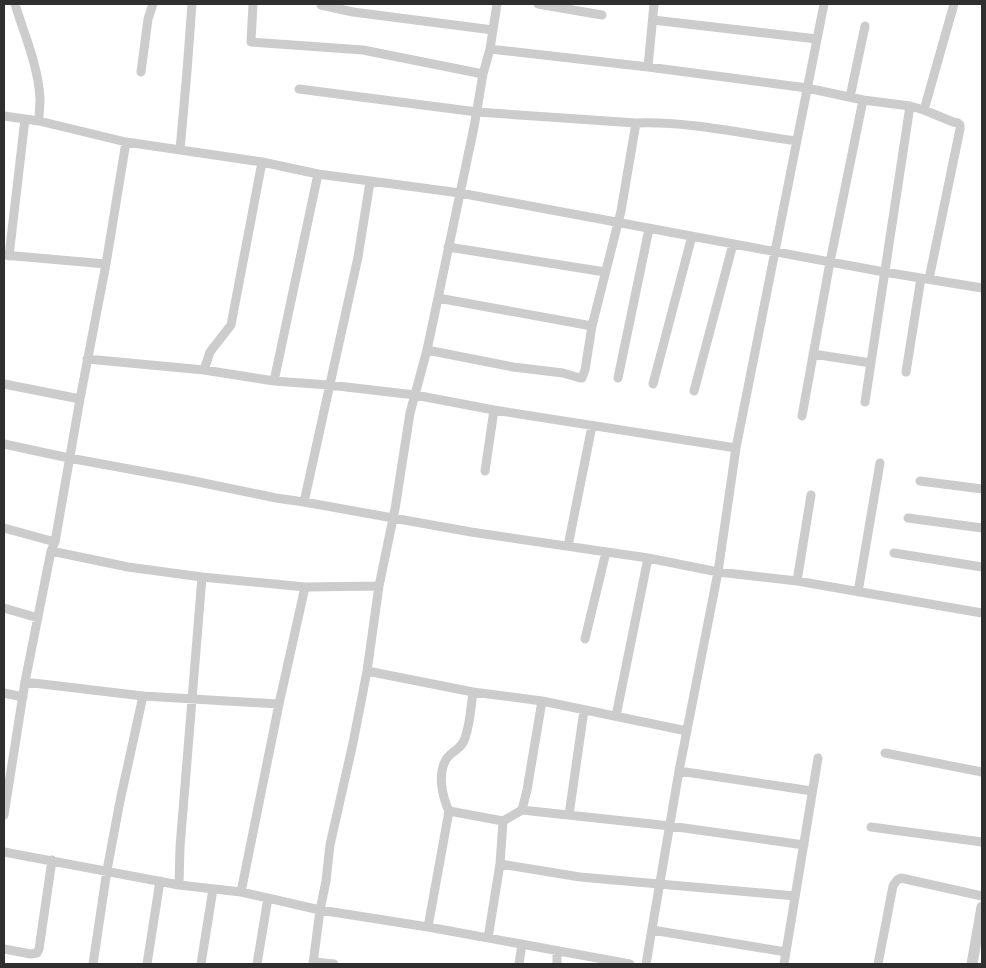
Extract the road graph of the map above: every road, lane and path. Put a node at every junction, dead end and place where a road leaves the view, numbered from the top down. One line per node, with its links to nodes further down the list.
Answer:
1 (15, 4): 29 (street)
2 (153, 4): 18 (street)
3 (192, 4): 33 (street)
4 (253, 4): 19 (street)
5 (497, 4): 14 (street)
6 (538, 4): 11 (street)
7 (654, 4): 12 (street)
8 (824, 4): 15 (street)
9 (954, 4): 25 (street)
10 (320, 6): 14 (street)
11 (602, 15)
12 (653, 20): 15 (street); 17 (street)
13 (865, 26): 22 (street)
14 (493, 30): 16 (street)
15 (817, 39): 20 (street)
16 (490, 49): 17 (street); 19 (street)
17 (648, 67): 20 (street)
18 (142, 72)
19 (483, 74): 26 (street)
20 (807, 88): 22 (street); 31 (street)
21 (299, 89): 26 (street)
22 (850, 97): 23 (street)
23 (863, 100): 24 (street); 45 (street)
24 (910, 106): 25 (street); 48 (street)
25 (924, 110): 49 (street)
26 (477, 112): 30 (street); 37 (street)
27 (4, 116): 28 (street)
28 (25, 119): 29 (street); 44 (street)
29 (39, 121): 32 (street)
30 (636, 124): 31 (street); 38 (street)
31 (797, 141): 43 (street)
32 (126, 142): 33 (street); 46 (street)
33 (180, 150): 34 (street)
34 (262, 162): 35 (street); 57 (street)
35 (318, 174): 36 (street); 60 (street)
36 (370, 182): 37 (street); 63 (street)
37 (460, 193): 38 (street); 42 (street)
38 (617, 222): 39 (street); 47 (street)
39 (650, 229): 40 (street); 59 (street)
40 (692, 236): 41 (street); 62 (street)
41 (733, 244): 43 (street); 64 (street)
42 (448, 247): 47 (street); 51 (street)
43 (775, 251): 45 (street); 72 (street)
44 (6, 255): 46 (street)
45 (830, 262): 48 (street); 54 (street)
46 (106, 264): 55 (street)
47 (605, 272): 52 (street)
48 (884, 272): 49 (street); 56 (street)
49 (925, 278): 50 (street); 58 (street)
50 (982, 288)
51 (438, 298): 52 (street); 53 (street)
52 (592, 326): 53 (street)
53 (427, 350): 65 (street)
54 (813, 354): 56 (street); 69 (street)
55 (87, 359): 57 (street); 66 (street)
56 (871, 364): 67 (street)
57 (204, 370): 60 (street)
58 (906, 372)
59 (618, 378)
60 (274, 381): 63 (street)
61 (4, 384): 66 (street)
62 (653, 384)
63 (329, 385): 65 (street); 79 (street)
64 (694, 391)
65 (414, 395): 68 (street); 81 (street)
66 (80, 399): 73 (street)
67 (866, 402)
68 (494, 410): 70 (street); 75 (street)
69 (802, 416)
70 (592, 426): 72 (street); 85 (street)
71 (4, 444): 73 (street)
72 (736, 448): 91 (street)
73 (69, 458): 79 (street); 84 (street)
74 (880, 464): 96 (street)
75 (485, 471)
76 (920, 481): 77 (street)
77 (982, 489)
78 (811, 494): 93 (street)
79 (304, 502): 81 (street)
80 (908, 518): 83 (street)
81 (394, 519): 85 (street); 94 (street)
82 (4, 528): 84 (street)
83 (982, 528)
84 (54, 542): 86 (street)
85 (568, 546): 87 (street)
86 (51, 551): 92 (street); 99 (street)
87 (606, 552): 89 (street); 100 (street)
88 (894, 553): 90 (street)
89 (648, 558): 91 (street); 111 (street)
90 (982, 567)
91 (718, 572): 93 (street); 112 (street)
92 (202, 577): 95 (street); 107 (street)
93 (797, 581): 96 (street)
94 (380, 586): 95 (street); 101 (street)
95 (305, 588): 109 (street)
96 (858, 592): 98 (street)
97 (4, 608): 99 (street)
98 (982, 613)
99 (38, 618): 102 (street)
100 (585, 640)
101 (367, 672): 103 (street); 141 (street)
102 (25, 682): 105 (street); 106 (street)
103 (473, 692): 108 (street); 120 (street)
104 (4, 693): 106 (street)
105 (143, 696): 107 (street); 131 (street)
106 (22, 697): 117 (street)
107 (192, 699): 109 (street); 133 (street)
108 (542, 701): 110 (street); 119 (street)
109 (279, 704): 136 (street)
110 (584, 710): 111 (street); 122 (street)
111 (616, 716): 112 (street)
112 (687, 731): 115 (street)
113 (886, 753): 116 (street)
114 (818, 758): 118 (street)
115 (679, 771): 118 (street); 124 (street)
116 (982, 772)
117 (6, 778): 121 (street)
118 (812, 791): 127 (street)
119 (522, 810): 122 (street); 123 (street)
120 (449, 811): 123 (street); 143 (street)
121 (4, 815)
122 (569, 815): 124 (street)
123 (503, 821): 130 (street)
124 (670, 826): 127 (street); 134 (street)
125 (871, 827): 126 (street)
126 (982, 842)
127 (804, 845): 137 (street)
128 (4, 852): 129 (street)
129 (52, 860): 131 (street); 147 (street)
130 (500, 864): 134 (street); 145 (street)
131 (107, 870): 132 (street); 151 (street)
132 (160, 881): 133 (street); 152 (street)
133 (179, 885): 135 (street)
134 (659, 885): 137 (street); 144 (street)
135 (213, 889): 136 (street); 153 (street)
136 (241, 892): 139 (street)
137 (795, 896): 149 (street)
138 (982, 896): 161 (street)
139 (268, 898): 141 (street); 154 (street)
140 (982, 907): 142 (street)
141 (320, 910): 143 (street); 150 (street)
142 (981, 921): 162 (street)
143 (428, 927): 145 (street)
144 (652, 930): 149 (street); 159 (street)
145 (488, 938): 146 (street)
146 (522, 944): 148 (street); 156 (street)
147 (4, 949)
148 (557, 952): 157 (street); 158 (street)
149 (786, 952): 160 (street)
150 (314, 963): 155 (street)
151 (93, 964)
152 (147, 964)
153 (201, 964)
154 (257, 964)
155 (334, 964)
156 (519, 964)
157 (557, 964)
158 (630, 964)
159 (646, 964)
160 (784, 964)
161 (878, 964)
162 (972, 964)

